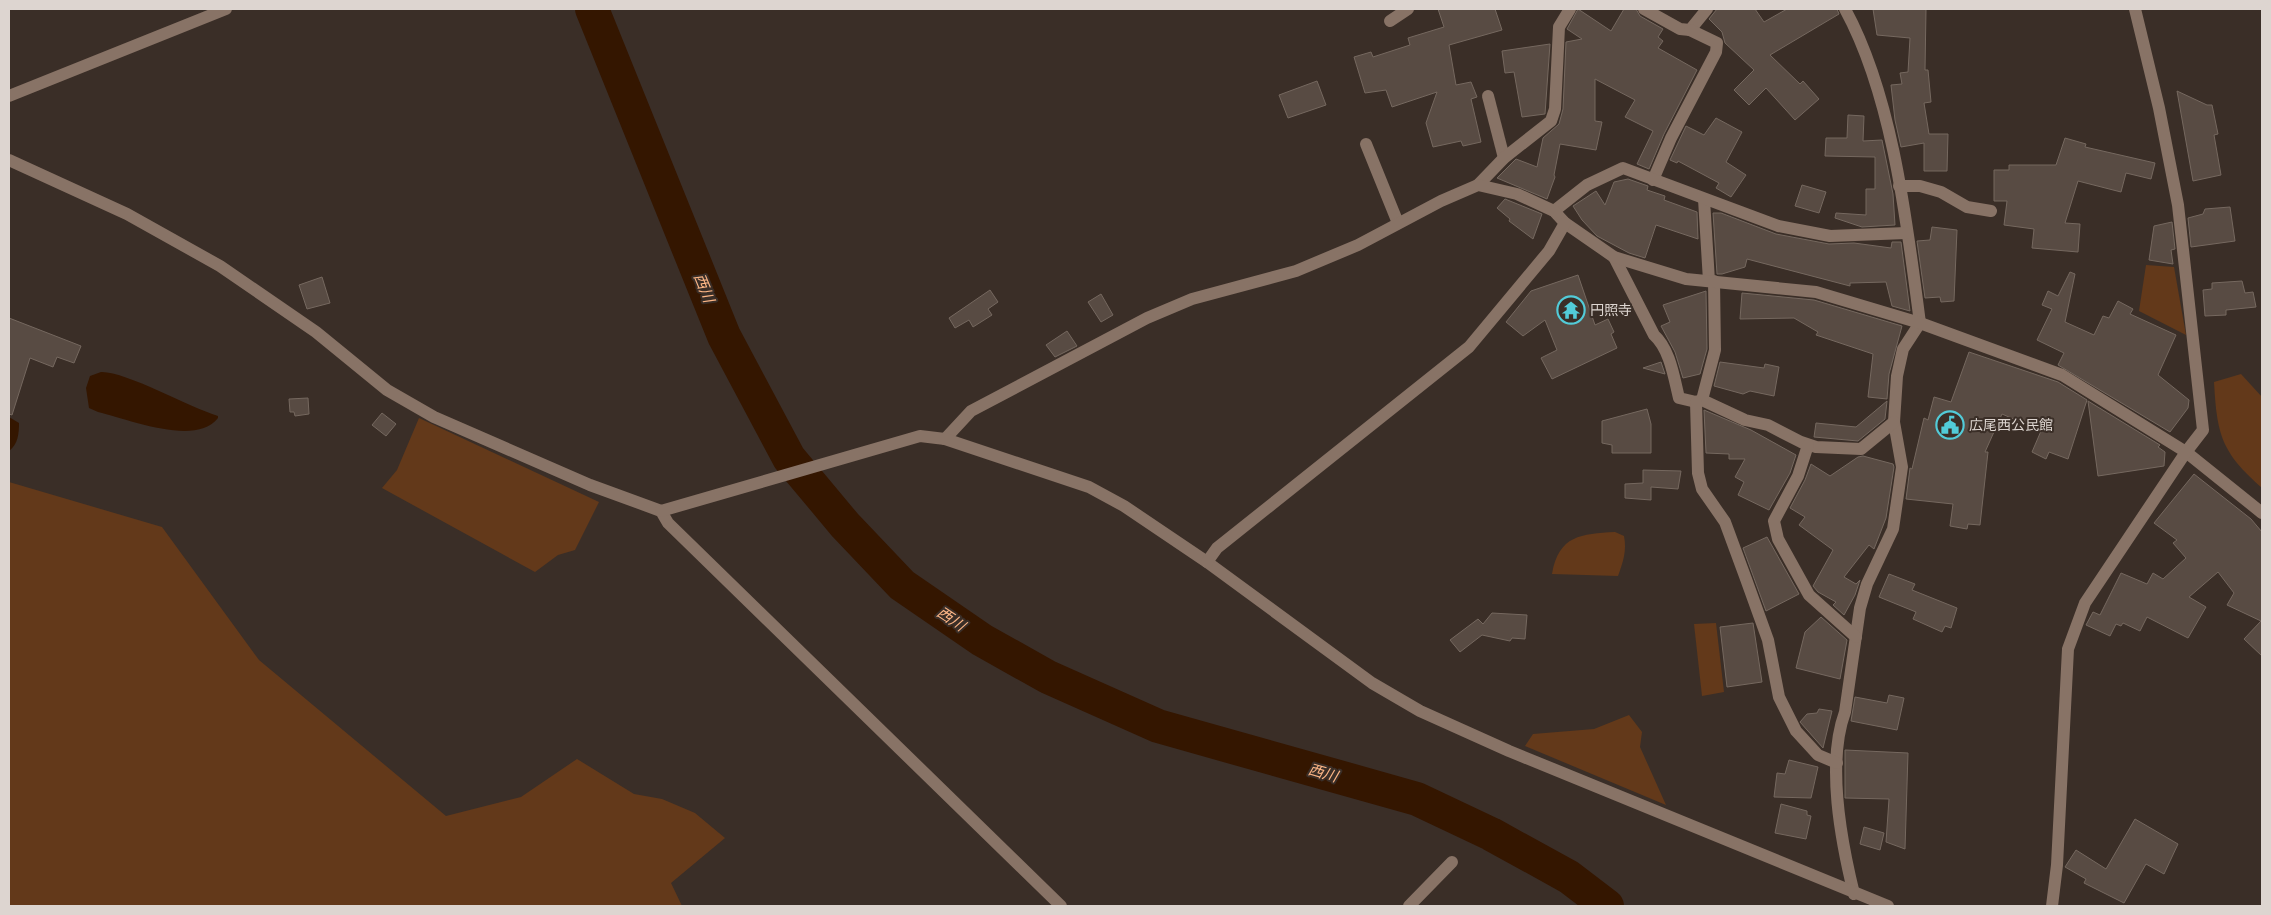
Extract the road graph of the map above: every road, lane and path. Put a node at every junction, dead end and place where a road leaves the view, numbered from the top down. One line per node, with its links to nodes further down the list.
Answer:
1 (226, 9): 10 (street)
2 (1408, 9): 8 (street)
3 (1570, 9): 13 (street)
4 (1644, 9): 9 (street)
5 (1707, 9): 9 (street)
6 (1845, 9): 17 (street)
7 (2135, 9): 31 (street)
8 (1390, 21)
9 (1690, 30): 15 (street)
10 (9, 96)
11 (1488, 96): 13 (street)
12 (1366, 144): 21 (street)
13 (1504, 158): 16 (street)
14 (9, 160): 32 (street)
15 (1653, 180): 18 (street); 19 (street)
16 (1478, 185): 19 (street); 21 (street)
17 (1899, 186): 20 (street); 23 (street)
18 (1704, 199): 23 (street); 25 (street)
19 (1554, 211): 22 (street)
20 (1991, 211)
21 (1398, 223): 29 (street)
22 (1565, 223): 24 (street); 34 (street)
23 (1906, 234): 26 (street)
24 (1614, 257): 25 (street); 27 (street)
25 (1711, 281): 26 (street); 27 (street)
26 (1920, 324): 28 (street); 31 (street)
27 (1699, 401): 30 (street); 36 (street)
28 (1894, 422): 30 (street); 35 (street)
29 (945, 439): 32 (street); 34 (street)
30 (1808, 445): 35 (street)
31 (2186, 452): 33 (street); 42 (street)
32 (661, 511): 39 (street)
33 (2262, 513)
34 (1208, 562): 38 (street)
35 (1856, 637): 36 (street)
36 (1837, 764): 38 (street)
37 (1452, 862): 40 (street)
38 (1854, 894): 41 (street)
39 (1061, 906)
40 (1409, 906)
41 (1888, 906)
42 (2052, 906)

